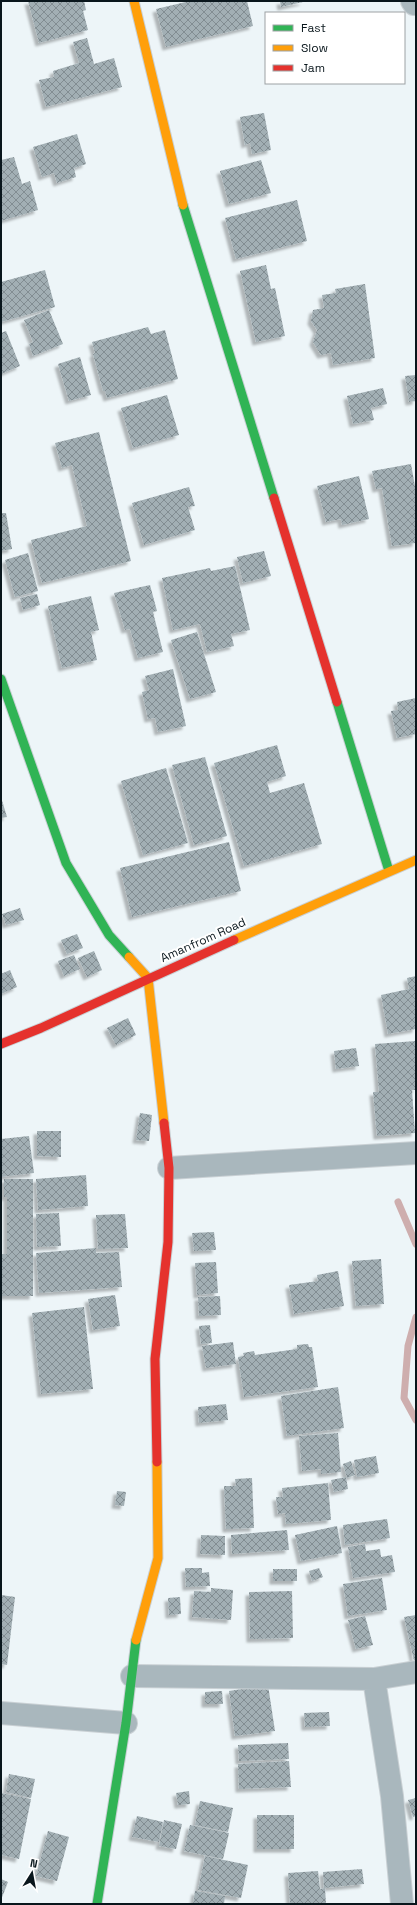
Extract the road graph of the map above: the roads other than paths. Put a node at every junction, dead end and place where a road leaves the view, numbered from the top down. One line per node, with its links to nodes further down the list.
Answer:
1 (134, 1): 4 (street)
2 (1, 679): 5 (street)
3 (416, 860): 4 (street, Amanfrom Road)
4 (389, 871): 5 (street, Amanfrom Road)
5 (148, 978): 6 (street, Amanfrom Road); 8 (street)
6 (1, 1044)
7 (416, 1153): 8 (street)
8 (169, 1168): 10 (street)
9 (416, 1672): 11 (street)
10 (132, 1676): 11 (street); 13 (street)
11 (374, 1679): 15 (street)
12 (1, 1713): 13 (street)
13 (126, 1723): 14 (street)
14 (97, 1904)
15 (402, 1904)

